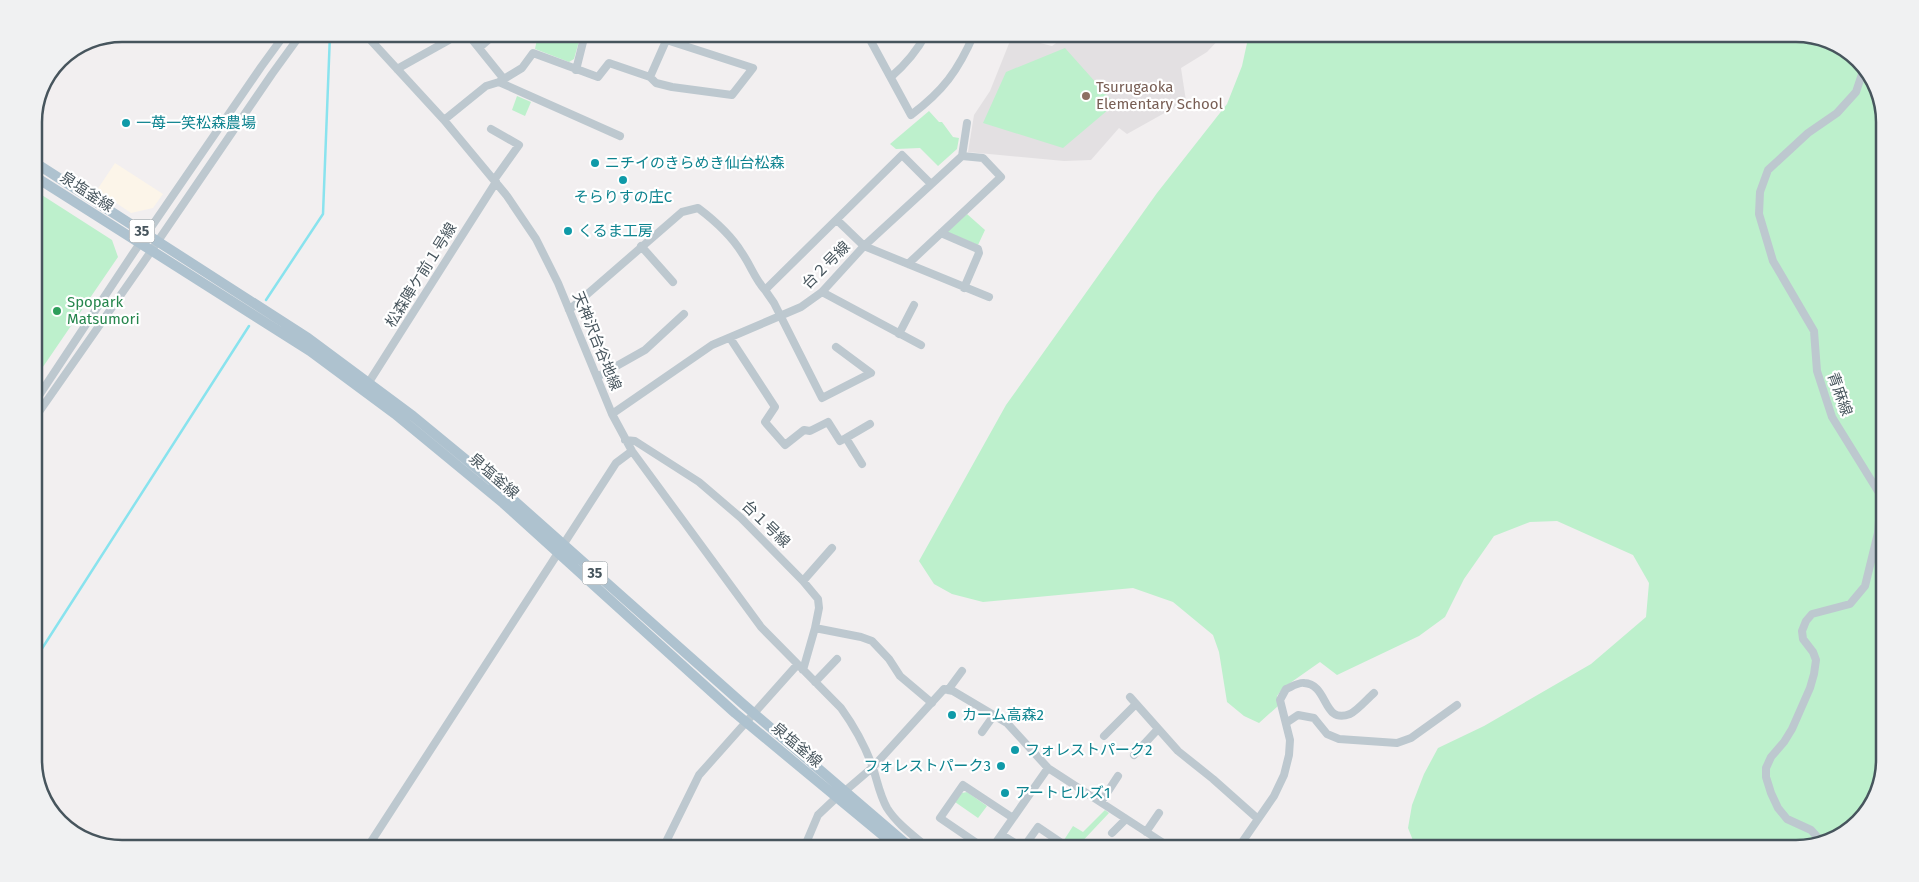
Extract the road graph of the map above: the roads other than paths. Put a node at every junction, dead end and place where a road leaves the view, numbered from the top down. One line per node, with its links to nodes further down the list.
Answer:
1 (280, 42): 31 (street)
2 (295, 42): 32 (street)
3 (373, 42): 14 (street, 天神沢台谷地線)
4 (445, 42): 14 (street)
5 (474, 42): 13 (street)
6 (486, 42): 13 (street)
7 (582, 42): 15 (street)
8 (666, 42): 17 (street)
9 (682, 42): 17 (street)
10 (871, 42): 18 (street)
11 (922, 42): 18 (street)
12 (970, 42): 18 (street)
13 (479, 48): 19 (street)
14 (397, 68): 20 (street, 天神沢台谷地線)
15 (576, 70): 17 (street); 19 (street)
16 (1861, 76): 61 (street, 青麻線)
17 (650, 77)
18 (891, 77)
19 (501, 80): 20 (street); 23 (street)
20 (444, 120): 26 (street, 天神沢台谷地線)
21 (967, 123): 24 (street)
22 (491, 129): 26 (street, 松森陣ケ前１号線)
23 (620, 136)
24 (962, 156): 28 (street, 台２号線); 30 (street)
25 (43, 168): 31 (main road, 35)
26 (495, 181): 44 (street, 天神沢台谷地線); 52 (street, 松森陣ケ前１号線)
27 (43, 182): 33 (main road, 泉塩釜線 / 35)
28 (930, 183): 29 (street); 35 (street, 台２号線)
29 (837, 220): 35 (street); 40 (street)
30 (941, 233): 37 (street); 39 (street)
31 (147, 234): 32 (main road, 35); 33 (street)
32 (158, 241): 36 (street); 52 (main road, 泉塩釜線 / 35)
33 (140, 244): 36 (main road, 泉塩釜線 / 35); 53 (street)
34 (641, 246): 38 (street); 40 (street); 44 (street)
35 (864, 246): 37 (street); 41 (street, 台２号線)
36 (151, 251): 54 (street); 64 (main road, 泉塩釜線 / 35)
37 (908, 264): 39 (street)
38 (673, 282)
39 (964, 288): 42 (street)
40 (765, 290): 46 (street)
41 (822, 292): 46 (street, 台２号線); 47 (street)
42 (989, 297)
43 (914, 305): 47 (street)
44 (569, 310): 51 (street, 天神沢台谷地線)
45 (684, 314): 51 (street)
46 (780, 315): 48 (street, 台２号線); 50 (street)
47 (899, 334): 49 (street)
48 (730, 338): 55 (street, 台２号線); 57 (street)
49 (921, 345)
50 (836, 347)
51 (596, 377): 55 (street, 天神沢台谷地線)
52 (369, 382): 64 (main road, 泉塩釜線 / 35)
53 (43, 390)
54 (43, 406)
55 (612, 414): 58 (street, 天神沢台谷地線)
56 (870, 424): 57 (street)
57 (846, 438): 60 (street)
58 (625, 440): 59 (street, 天神沢台谷地線); 65 (street, 台１号線)
59 (632, 451): 64 (street); 68 (street, 天神沢台谷地線)
60 (862, 464)
61 (1876, 489)
62 (1876, 540): 98 (street, 青麻線)
63 (832, 548): 65 (street)
64 (561, 549): 77 (main road, 泉塩釜線 / 35); 79 (main road, 泉塩釜線 / 35); 99 (street)
65 (803, 581): 66 (street, 台１号線)
66 (816, 628): 68 (street, 台１号線); 74 (street)
67 (838, 658): 70 (street)
68 (800, 667): 70 (street, 天神沢台谷地線); 77 (street)
69 (962, 670): 71 (street)
70 (816, 682): 85 (street, 天神沢台谷地線)
71 (948, 690): 74 (street); 78 (street)
72 (1374, 693): 80 (street)
73 (1130, 697): 75 (street)
74 (932, 703): 85 (street)
75 (1136, 704): 81 (street); 83 (street)
76 (1457, 705): 80 (street)
77 (753, 713): 79 (street); 88 (main road, 泉塩釜線 / 35)
78 (994, 715): 82 (street); 86 (street)
79 (745, 722): 89 (main road, 泉塩釜線 / 35); 100 (street)
80 (1286, 723): 94 (street)
81 (1158, 729): 84 (street); 94 (street)
82 (982, 732)
83 (1104, 736)
84 (1134, 755)
85 (873, 767): 88 (street); 104 (street, 天神沢台谷地線)
86 (1048, 768): 90 (street); 92 (street)
87 (1118, 776): 90 (street)
88 (845, 791): 103 (main road, 泉塩釜線 / 35)
89 (836, 798): 101 (street); 102 (main road, 泉塩釜線 / 35)
90 (1101, 802): 93 (street)
91 (1159, 813): 96 (street)
92 (1013, 818): 97 (street); 105 (street)
93 (1126, 819): 95 (street); 96 (street)
94 (1258, 819): 111 (street)
95 (1112, 832)
96 (1146, 832): 110 (street)
97 (1002, 835): 106 (street); 107 (street)
98 (1817, 837)
99 (373, 840)
100 (667, 840)
101 (807, 840)
102 (888, 840)
103 (902, 840)
104 (919, 840)
105 (972, 840)
106 (998, 840)
107 (1010, 840)
108 (1028, 840): 109 (street)
109 (1058, 840)
110 (1156, 840)
111 (1244, 840)

